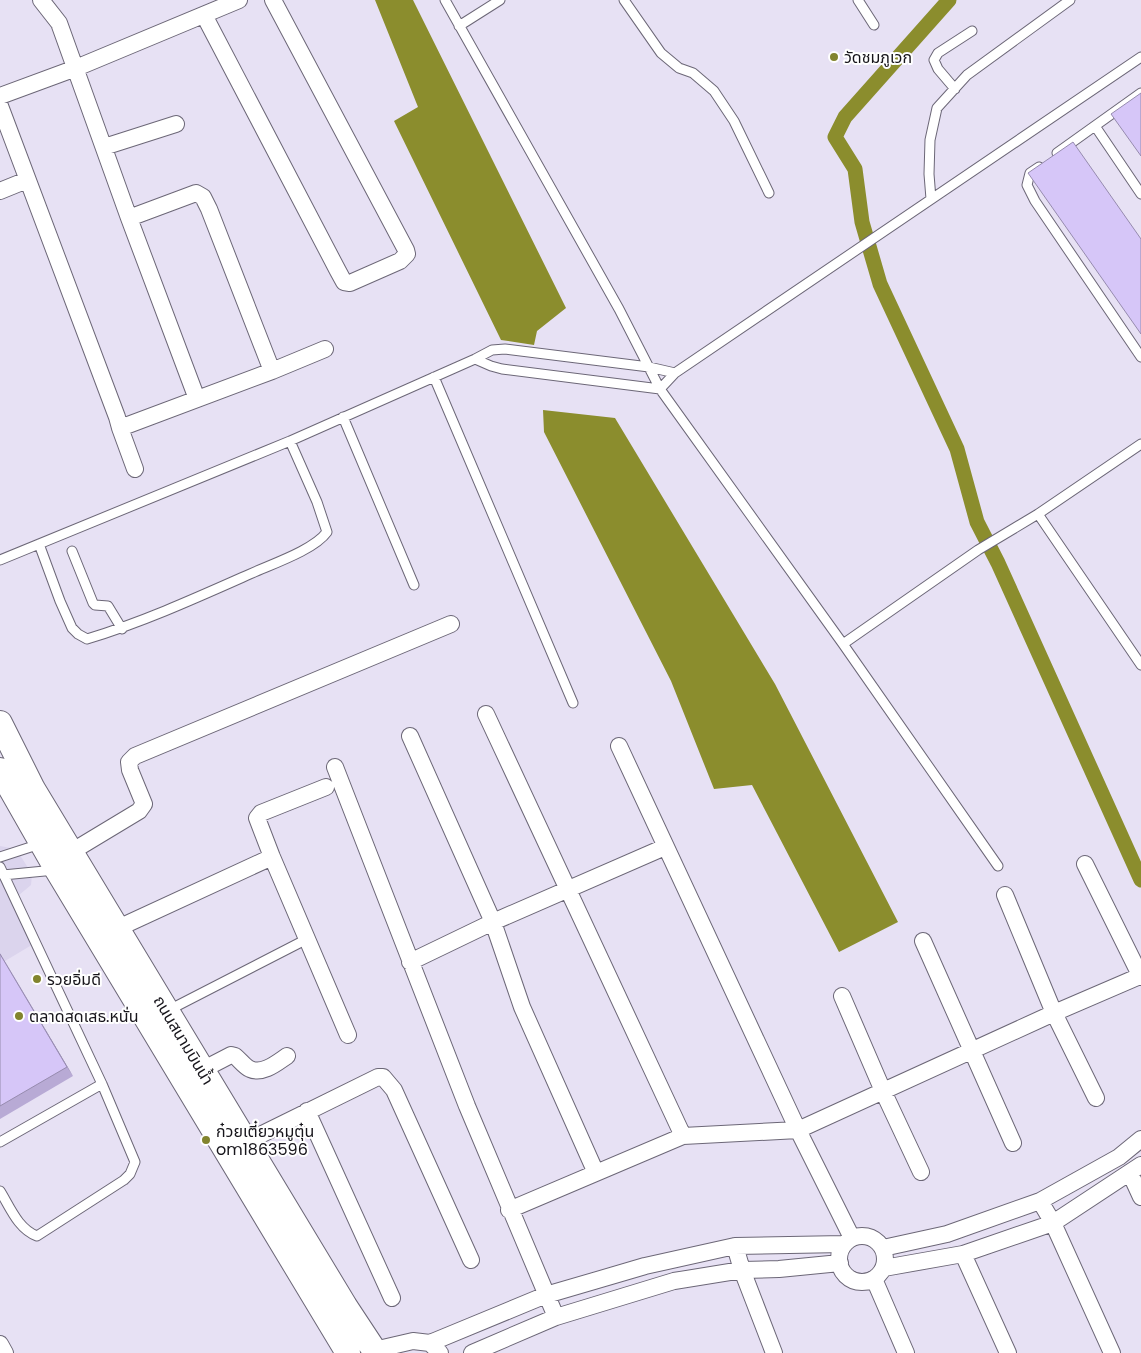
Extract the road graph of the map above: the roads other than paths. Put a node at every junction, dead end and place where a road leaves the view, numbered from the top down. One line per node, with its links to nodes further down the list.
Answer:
1 (41, 0): 14 (street)
2 (239, 0): 9 (street)
3 (273, 0): 9 (street)
4 (445, 0): 11 (lane)
5 (500, 0): 11 (lane)
6 (624, 0): 24 (lane)
7 (858, 0): 10 (lane)
8 (1070, 0): 15 (lane)
9 (210, 8): 14 (street)
10 (874, 25)
11 (459, 26): 31 (lane)
12 (972, 31): 15 (lane)
13 (1141, 57): 26 (lane)
14 (76, 68): 17 (street); 21 (street)
15 (955, 89): 26 (lane)
16 (1141, 93): 20 (lane)
17 (0, 96)
18 (0, 106): 22 (street)
19 (176, 124): 21 (street)
20 (1095, 126): 25 (lane); 29 (lane)
21 (104, 148): 27 (street)
22 (27, 180): 23 (street); 38 (street)
23 (0, 191)
24 (769, 192)
25 (1141, 194)
26 (931, 199): 33 (lane)
27 (129, 218): 32 (street); 36 (street)
28 (325, 349): 32 (street)
29 (1141, 358)
30 (475, 359): 31 (lane); 34 (lane); 35 (lane)
31 (649, 367): 33 (lane); 35 (lane)
32 (272, 372): 36 (street)
33 (675, 373): 35 (lane)
34 (434, 377): 37 (lane); 51 (lane)
35 (660, 389): 49 (lane)
36 (197, 399): 38 (street)
37 (344, 417): 39 (lane); 46 (lane)
38 (120, 428): 41 (street)
39 (290, 441): 43 (lane); 48 (lane)
40 (1141, 444): 42 (lane)
41 (135, 469)
42 (1038, 514): 49 (lane); 50 (lane)
43 (39, 544): 45 (lane); 48 (lane)
44 (72, 551): 48 (lane)
45 (0, 560)
46 (414, 585)
47 (451, 624): 65 (street)
48 (122, 629)
49 (843, 644): 67 (lane)
50 (1141, 665)
51 (573, 703)
52 (486, 714): 69 (street)
53 (1, 727): 65 (main road, ถนนสนามบินน้ำ)
54 (410, 736): 71 (street)
55 (619, 746): 62 (street)
56 (335, 767): 75 (street)
57 (0, 770): 60 (main road, ถนนสนามบินน้ำ)
58 (326, 786): 64 (street)
59 (0, 794): 60 (main road)
60 (25, 812): 61 (main road, ถนนสนามบินน้ำ)
61 (42, 843): 63 (lane); 65 (main road, ถนนสนามบินน้ำ)
62 (665, 847): 69 (street); 88 (street)
63 (0, 857)
64 (272, 857): 72 (street); 73 (street)
65 (64, 861): 68 (lane); 72 (main road, ถนนสนามบินน้ำ); 112 (main road, ถนนสนามบินน้ำ)
66 (1085, 864): 76 (street)
67 (998, 866)
68 (1, 871): 84 (lane)
69 (569, 890): 71 (street); 89 (street)
70 (1005, 895): 79 (street)
71 (493, 922): 75 (street); 96 (street)
72 (116, 929): 78 (main road, ถนนสนามบินน้ำ)
73 (307, 939): 78 (lane); 80 (street)
74 (923, 941): 81 (street)
75 (410, 962): 100 (street)
76 (1141, 976): 79 (street)
77 (842, 996): 85 (street)
78 (167, 1011): 83 (main road, ถนนสนามบินน้ำ)
79 (1054, 1013): 81 (street); 86 (street)
80 (348, 1035)
81 (973, 1051): 85 (street); 93 (street)
82 (287, 1056): 83 (street)
83 (202, 1070): 92 (main road, ถนนสนามบินน้ำ)
84 (102, 1084): 91 (lane); 97 (lane)
85 (883, 1091): 88 (street); 95 (street)
86 (1096, 1098)
87 (307, 1111): 92 (street); 106 (street); 111 (street)
88 (798, 1130): 89 (street); 102 (street)
89 (683, 1136): 96 (street)
90 (1141, 1139): 99 (street)
91 (0, 1142)
92 (246, 1142): 112 (main road, ถนนสนามบินน้ำ)
93 (1013, 1143)
94 (1135, 1169): 98 (street); 101 (street)
95 (921, 1172)
96 (596, 1173): 100 (street)
97 (0, 1191)
98 (1141, 1197)
99 (1040, 1201): 101 (street); 104 (street)
100 (509, 1210): 110 (street)
101 (1053, 1223): 105 (street); 123 (street)
102 (848, 1241): 103 (street); 104 (street); 107 (street)
103 (735, 1246): 108 (street); 110 (street)
104 (883, 1248): 109 (street)
105 (963, 1254): 109 (street); 122 (street)
106 (471, 1260)
107 (840, 1263): 108 (street); 109 (street)
108 (742, 1270): 113 (street); 120 (street)
109 (879, 1274): 121 (street)
110 (546, 1295): 113 (street); 115 (street)
111 (392, 1298)
112 (336, 1312): 116 (main road, ถนนสนามบินน้ำ); 118 (main road, ถนนสนามบินน้ำ)
113 (556, 1317): 119 (street)
114 (0, 1344): 117 (street)
115 (435, 1348): 116 (street)
116 (375, 1352)
117 (5, 1353)
118 (348, 1353)
119 (472, 1353)
120 (774, 1353)
121 (906, 1353)
122 (1008, 1353)
123 (1112, 1353)

